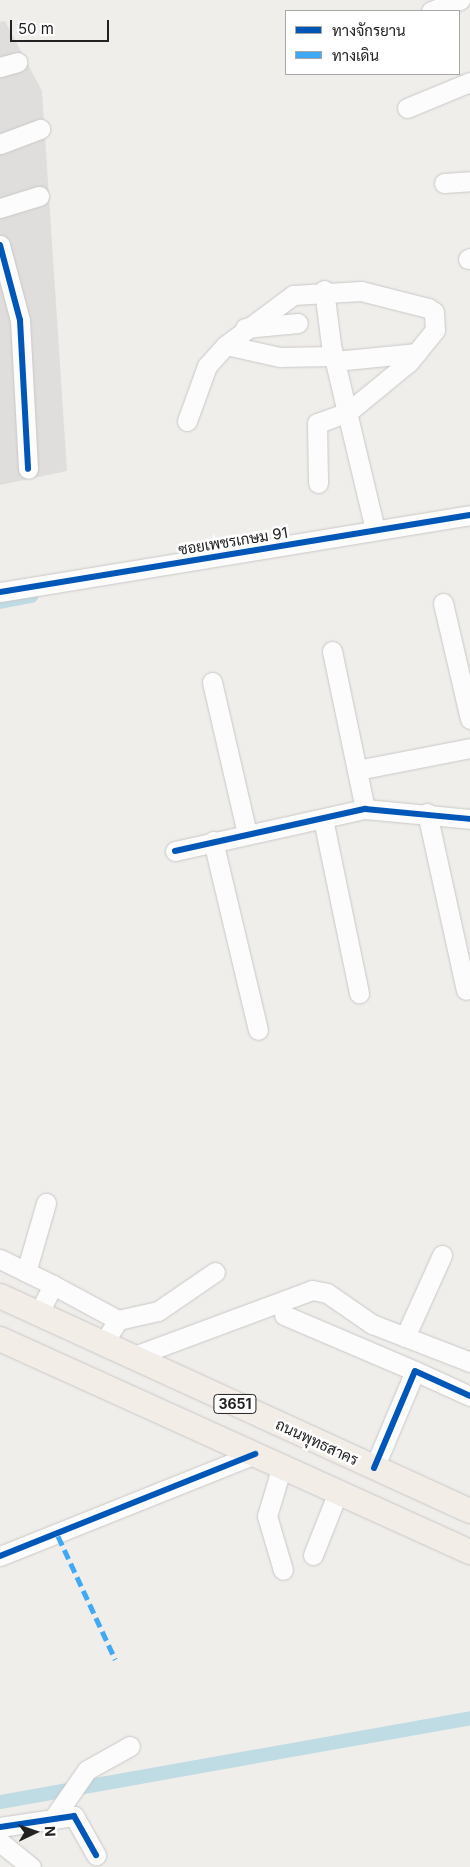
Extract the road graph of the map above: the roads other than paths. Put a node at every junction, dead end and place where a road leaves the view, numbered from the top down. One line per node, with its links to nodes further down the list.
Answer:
1 (460, 0): 2 (street)
2 (434, 10)
3 (470, 82): 4 (street)
4 (407, 108)
5 (40, 130): 6 (street)
6 (0, 144)
7 (470, 181): 8 (street)
8 (444, 183)
9 (39, 196): 10 (street)
10 (0, 208)
11 (0, 245): 20 (street)
12 (324, 290): 14 (street); 16 (street); 17 (street)
13 (298, 323): 14 (street)
14 (246, 328): 15 (street)
15 (226, 345): 17 (street); 19 (street)
16 (417, 353): 17 (street); 18 (street)
17 (334, 358): 18 (street)
18 (348, 412): 21 (street); 23 (street)
19 (187, 422)
20 (28, 469)
21 (318, 483)
22 (470, 515): 23 (street, ซอยเพชรเกษม 91)
23 (375, 530): 24 (street, ซอยเพชรเกษม 91)
24 (0, 592)
25 (443, 603): 28 (street)
26 (332, 652): 30 (street)
27 (212, 682): 35 (street)
28 (470, 719)
29 (470, 748): 30 (street)
30 (357, 770): 31 (street)
31 (365, 809): 32 (street); 33 (street)
32 (427, 813): 34 (street); 38 (street)
33 (323, 819): 35 (street); 39 (street)
34 (470, 819)
35 (247, 834): 36 (street)
36 (213, 841): 37 (street); 40 (street)
37 (174, 851)
38 (466, 990)
39 (359, 993)
40 (258, 1030)
41 (46, 1203): 44 (street)
42 (442, 1255): 51 (street)
43 (0, 1260): 44 (street)
44 (26, 1272): 46 (street)
45 (215, 1272): 50 (street)
46 (53, 1285): 48 (street); 50 (street)
47 (0, 1296): 48 (main road, ถนนพุทธสาคร / 3651)
48 (38, 1314): 53 (main road, ถนนพุทธสาคร / 3651)
49 (284, 1314): 56 (street)
50 (118, 1320): 53 (street)
51 (405, 1337): 54 (street); 55 (street)
52 (0, 1339): 58 (main road, 3651)
53 (103, 1344): 54 (main road, ถนนพุทธสาคร / 3651)
54 (132, 1357): 60 (main road, ถนนพุทธสาคร / 3651)
55 (470, 1362)
56 (415, 1371): 57 (street); 60 (street)
57 (470, 1396)
58 (255, 1454): 59 (main road, 3651); 65 (street)
59 (282, 1466): 61 (main road, 3651); 66 (street)
60 (374, 1468): 62 (main road, ถนนพุทธสาคร / 3651)
61 (338, 1492): 63 (main road, 3651); 64 (street)
62 (470, 1511)
63 (470, 1552)
64 (313, 1555)
65 (0, 1556)
66 (283, 1570)
67 (130, 1746): 68 (street)
68 (58, 1810): 69 (street); 71 (street)
69 (0, 1827)
70 (0, 1842): 72 (street)
71 (96, 1855)
72 (31, 1867)

